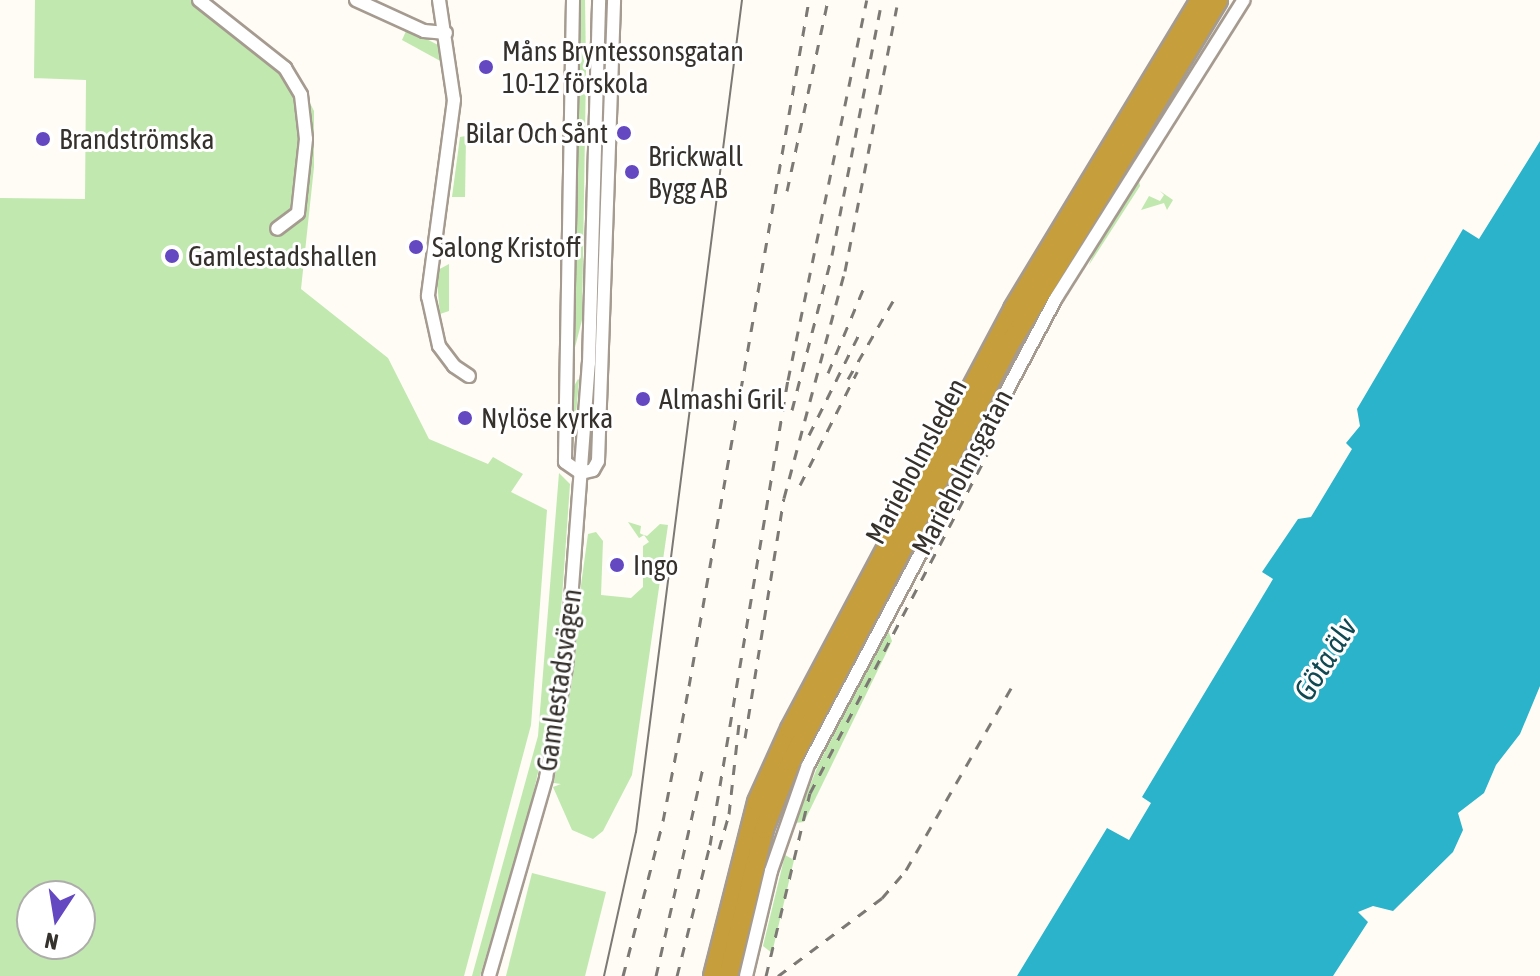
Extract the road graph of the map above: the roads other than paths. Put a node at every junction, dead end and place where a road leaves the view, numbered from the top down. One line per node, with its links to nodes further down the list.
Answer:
1 (199, 0): 13 (street)
2 (356, 0): 11 (street)
3 (439, 0): 11 (street)
4 (573, 0): 16 (street)
5 (591, 0): 12 (street, Gamlestadsvägen)
6 (599, 0): 12 (street, Gamlestadsvägen)
7 (614, 0): 17 (street, Gamlestadsvägen)
8 (1200, 0): 19 (highway, Marieholmsleden)
9 (1218, 0): 20 (highway, Marieholmsleden)
10 (1244, 0): 21 (street, Marieholmsgatan)
11 (446, 33): 15 (street)
12 (595, 49): 14 (street, Gamlestadsvägen)
13 (277, 229)
14 (589, 363): 16 (street); 17 (street, Gamlestadsvägen)
15 (469, 376)
16 (566, 383): 17 (street)
17 (581, 473): 18 (street, Gamlestadsvägen)
18 (489, 976)
19 (713, 976)
20 (728, 976)
21 (746, 976)

